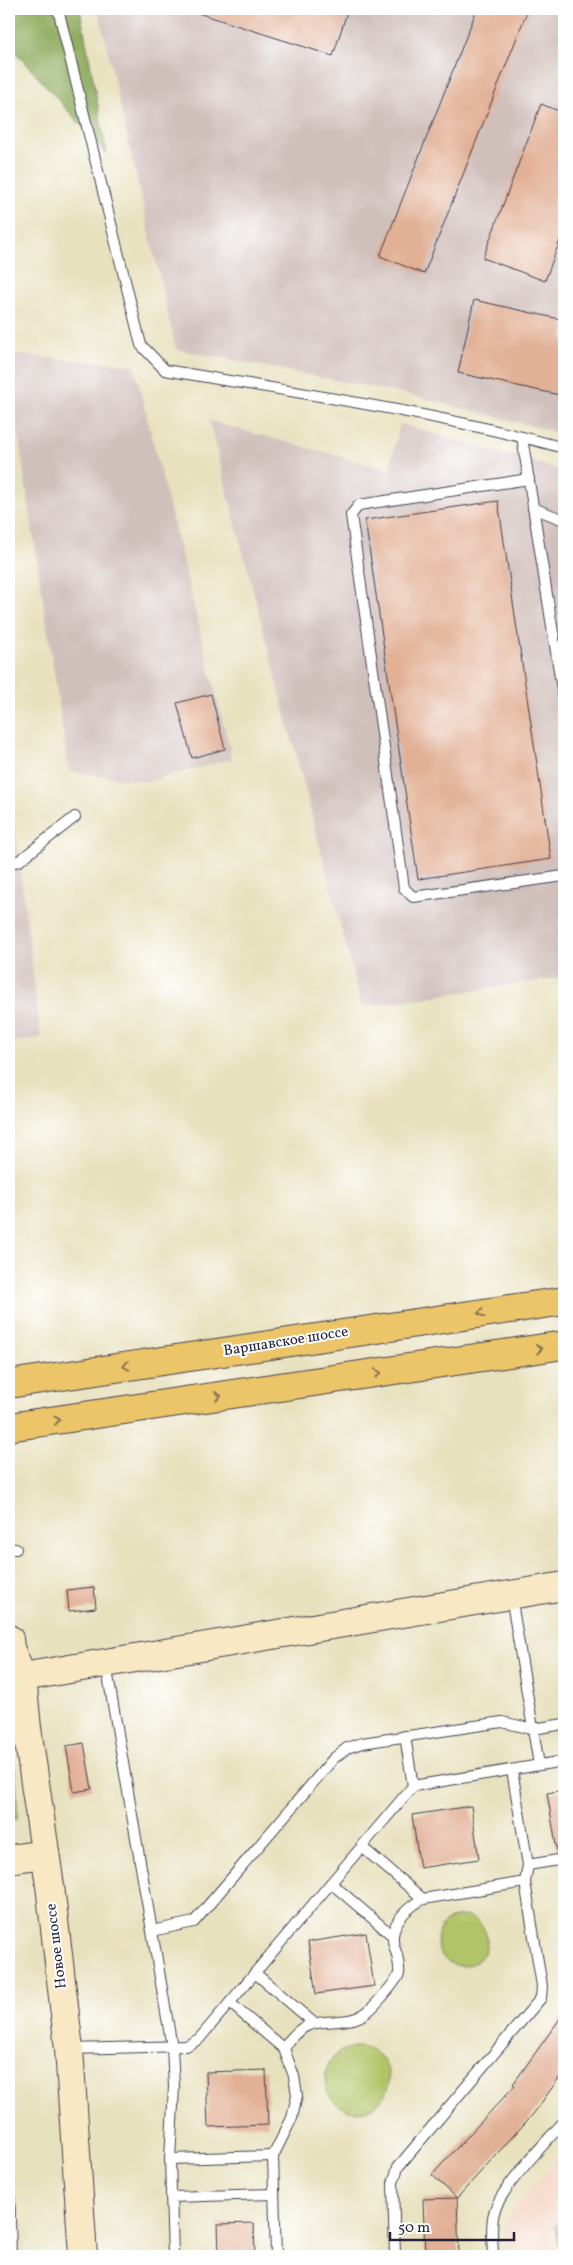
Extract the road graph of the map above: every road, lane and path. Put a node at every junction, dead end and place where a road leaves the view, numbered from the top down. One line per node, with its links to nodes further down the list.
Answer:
1 (58, 9): 2 (lane)
2 (522, 437): 3 (lane); 4 (lane)
3 (564, 448)
4 (529, 479): 5 (lane); 10 (lane)
5 (534, 508): 6 (lane); 7 (lane)
6 (564, 520)
7 (564, 702)
8 (74, 817): 9 (lane)
9 (9, 863)
10 (564, 876)
11 (564, 1301): 13 (main road, Варшавское шоссе, one-way to 13)
12 (564, 1345): 14 (main road, one-way to 12)
13 (9, 1384)
14 (9, 1427)
15 (564, 1586): 16 (street)
16 (511, 1595): 18 (street); 21 (lane)
17 (9, 1638): 19 (street, Новое шоссе)
18 (106, 1663): 19 (street); 36 (lane)
19 (22, 1677): 22 (street, Новое шоссе)
20 (564, 1724): 21 (lane)
21 (533, 1728): 23 (lane); 25 (lane)
22 (18, 1729): 29 (street, Новое шоссе)
23 (405, 1736): 27 (lane); 36 (lane)
24 (564, 1761): 25 (lane)
25 (539, 1765): 26 (lane)
26 (512, 1770): 27 (lane); 32 (lane)
27 (413, 1786): 28 (lane)
28 (362, 1847): 34 (lane); 35 (lane)
29 (45, 1854): 30 (street); 42 (street, Новое шоссе)
30 (9, 1859)
31 (564, 1859): 32 (lane)
32 (528, 1865): 33 (lane)
33 (525, 1882): 35 (lane); 54 (lane)
34 (331, 1884): 37 (lane); 38 (lane)
35 (423, 1899): 37 (lane)
36 (152, 1931): 41 (lane)
37 (393, 1936): 40 (lane)
38 (255, 1973): 39 (lane); 40 (lane)
39 (230, 2003): 41 (lane); 43 (lane)
40 (314, 2023): 43 (lane)
41 (172, 2047): 42 (lane); 46 (lane)
42 (69, 2049): 51 (street, Новое шоссе)
43 (284, 2049): 45 (lane)
44 (564, 2121): 55 (lane)
45 (273, 2156): 46 (lane); 48 (lane)
46 (170, 2160): 49 (lane)
47 (9, 2179): 50 (lane)
48 (274, 2194): 49 (lane); 53 (lane)
49 (171, 2197): 52 (lane)
50 (12, 2256)
51 (83, 2256)
52 (173, 2256)
53 (276, 2256)
54 (396, 2256)
55 (493, 2256)

